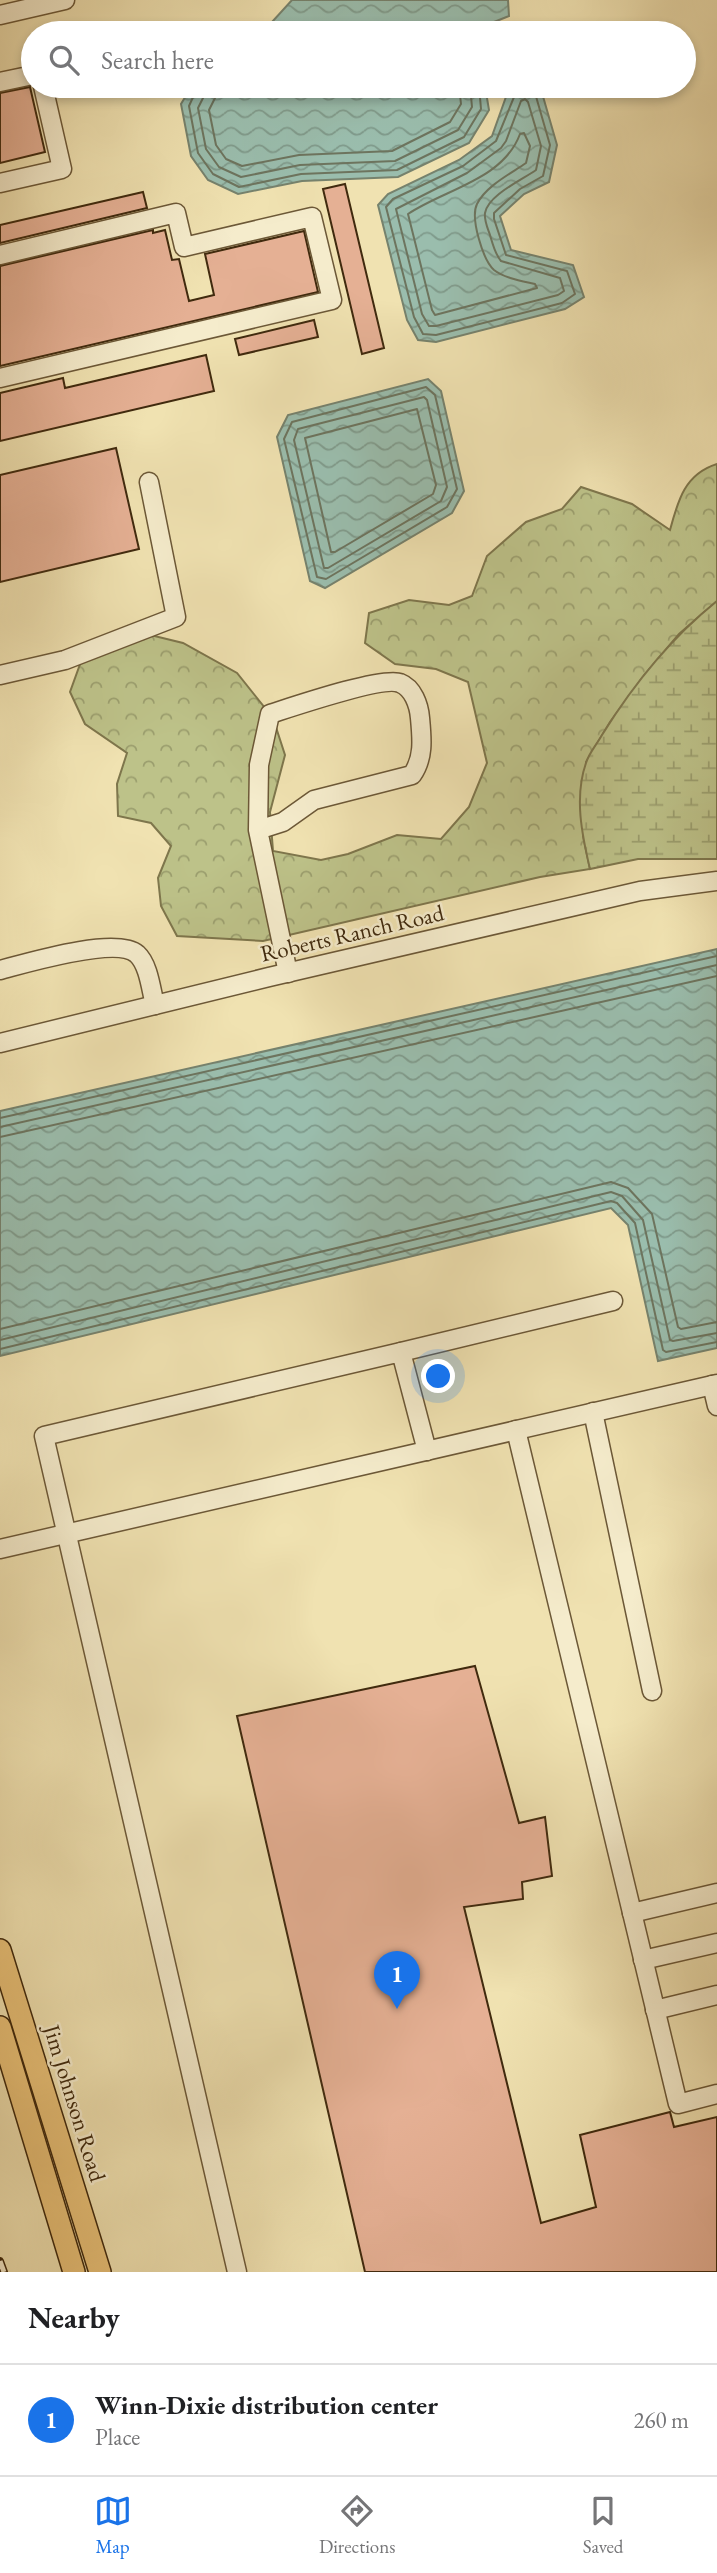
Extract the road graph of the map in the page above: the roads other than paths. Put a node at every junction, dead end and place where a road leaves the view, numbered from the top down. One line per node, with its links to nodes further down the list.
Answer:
1 (65, 0): 2 (street)
2 (0, 15)
3 (21, 78): 4 (street)
4 (0, 82)
5 (46, 98): 6 (street)
6 (0, 183)
7 (0, 255): 8 (street)
8 (0, 378)
9 (149, 482): 10 (street)
10 (0, 675)
11 (258, 830): 11 (street); 14 (street)
12 (717, 881): 14 (street, Roberts Ranch Road)
13 (0, 970): 15 (street)
14 (288, 973): 15 (street, Roberts Ranch Road)
15 (155, 1005): 16 (street, Roberts Ranch Road)
16 (0, 1043)
17 (613, 1301): 18 (street)
18 (401, 1352): 23 (street); 24 (street)
19 (714, 1384): 20 (street); 21 (street)
20 (717, 1406)
21 (593, 1412): 22 (street); 26 (street)
22 (516, 1430): 23 (street); 28 (street)
23 (426, 1451): 24 (street)
24 (66, 1534): 25 (street); 38 (street)
25 (0, 1549)
26 (652, 1690)
27 (717, 1893): 28 (street)
28 (632, 1913): 31 (street)
29 (717, 1943): 31 (street)
30 (0, 1950): 37 (main road, Jim Johnson Road)
31 (643, 1960): 33 (street)
32 (717, 1995): 33 (street)
33 (655, 2010): 35 (street)
34 (0, 2027): 36 (main road)
35 (717, 2094)
36 (74, 2272)
37 (100, 2272)
38 (237, 2272)

